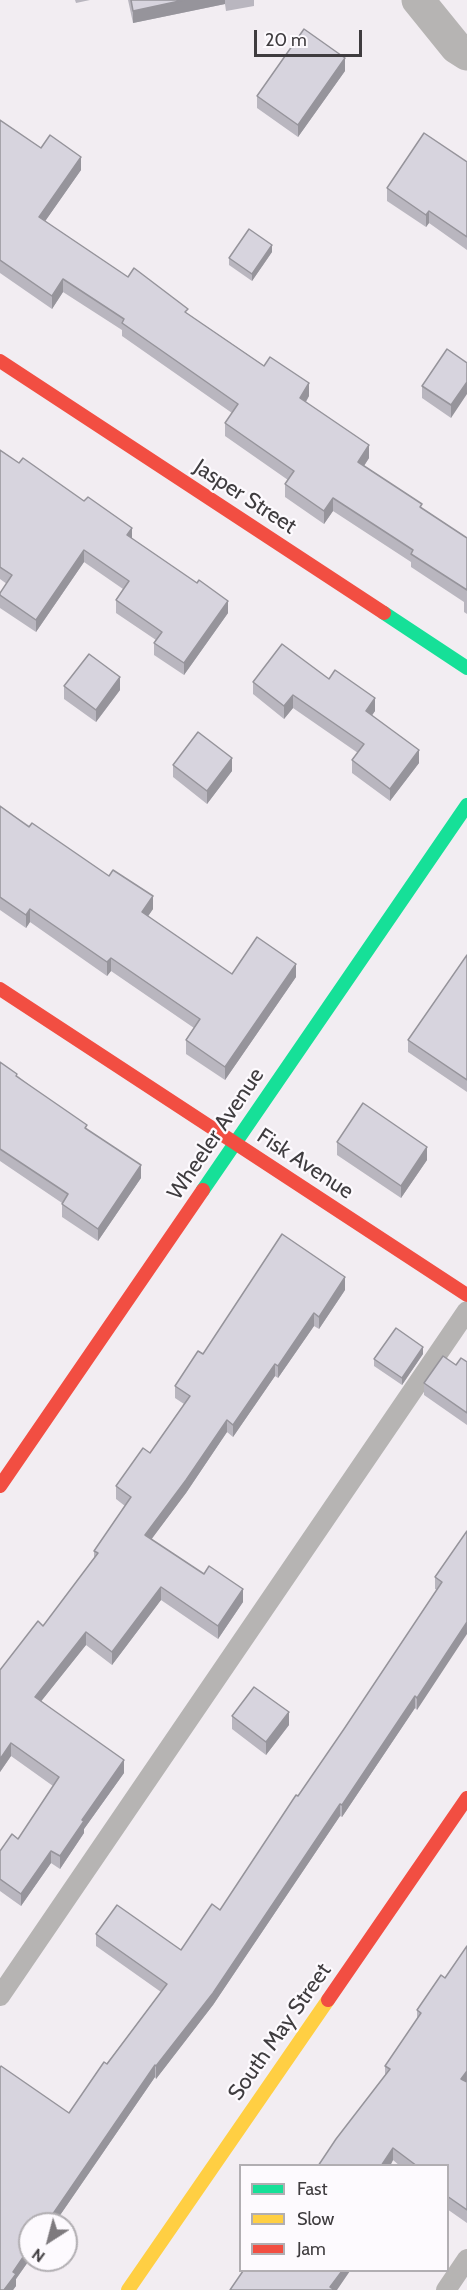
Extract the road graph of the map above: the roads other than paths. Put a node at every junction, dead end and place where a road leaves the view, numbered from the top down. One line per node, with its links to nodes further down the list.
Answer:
1 (418, 0): 2 (street)
2 (467, 54)
3 (0, 361): 4 (street, Jasper Street)
4 (467, 668)
5 (467, 805): 7 (street, Wheeler Avenue)
6 (0, 989): 7 (street, Fisk Avenue)
7 (235, 1143): 8 (street, Fisk Avenue); 10 (street, Wheeler Avenue)
8 (467, 1295)
9 (467, 1311): 12 (lane)
10 (0, 1486)
11 (467, 1798): 14 (street, South May Street)
12 (0, 1996)
13 (467, 2259): 15 (lane)
14 (128, 2290)
15 (446, 2290)

